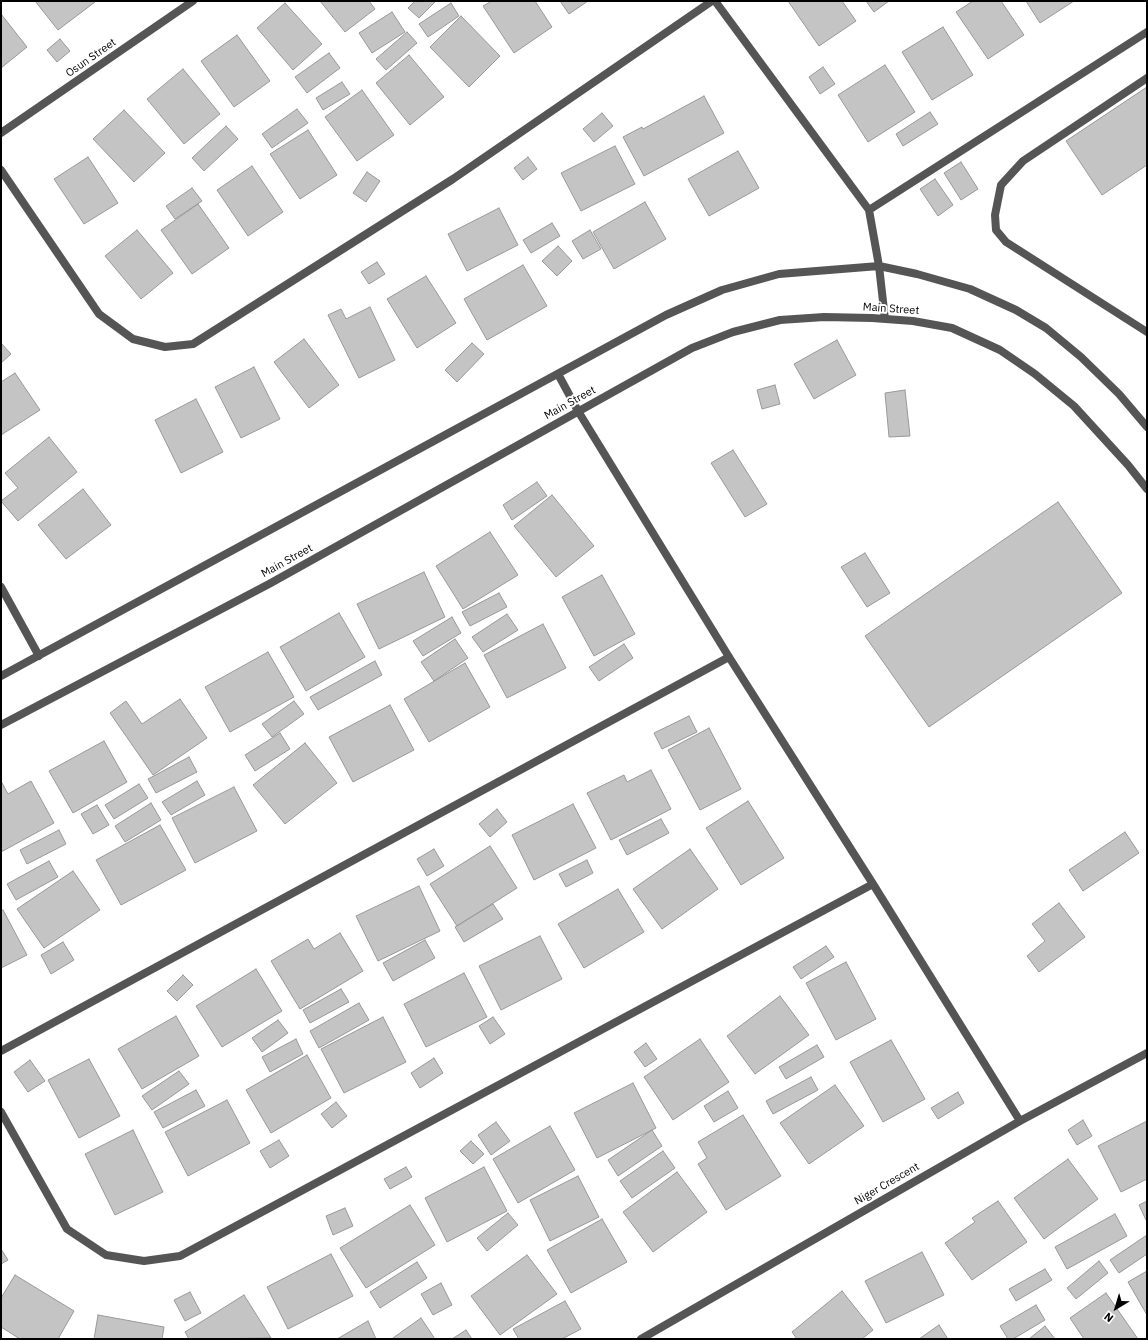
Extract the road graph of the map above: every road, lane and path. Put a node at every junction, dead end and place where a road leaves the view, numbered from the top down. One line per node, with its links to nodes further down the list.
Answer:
1 (193, 1): 5 (street, Osun Street)
2 (714, 1): 6 (street); 7 (street)
3 (1147, 32): 7 (street)
4 (1147, 78): 10 (street)
5 (1, 134)
6 (1, 170)
7 (869, 210): 8 (street)
8 (879, 266): 9 (street); 11 (street); 13 (street)
9 (885, 319): 12 (street, Main Street); 14 (street, Main Street)
10 (1147, 332)
11 (558, 374): 12 (street); 16 (street)
12 (578, 411): 17 (street); 19 (street, Main Street)
13 (1147, 427)
14 (1147, 489)
15 (1, 587): 16 (street)
16 (39, 656): 18 (street)
17 (730, 658): 20 (street); 21 (street)
18 (1, 676)
19 (1, 725)
20 (873, 884): 23 (street); 24 (street)
21 (1, 1051)
22 (1147, 1053): 24 (street, Niger Crescent)
23 (1, 1112)
24 (1020, 1121): 25 (street, Niger Crescent)
25 (641, 1339)

